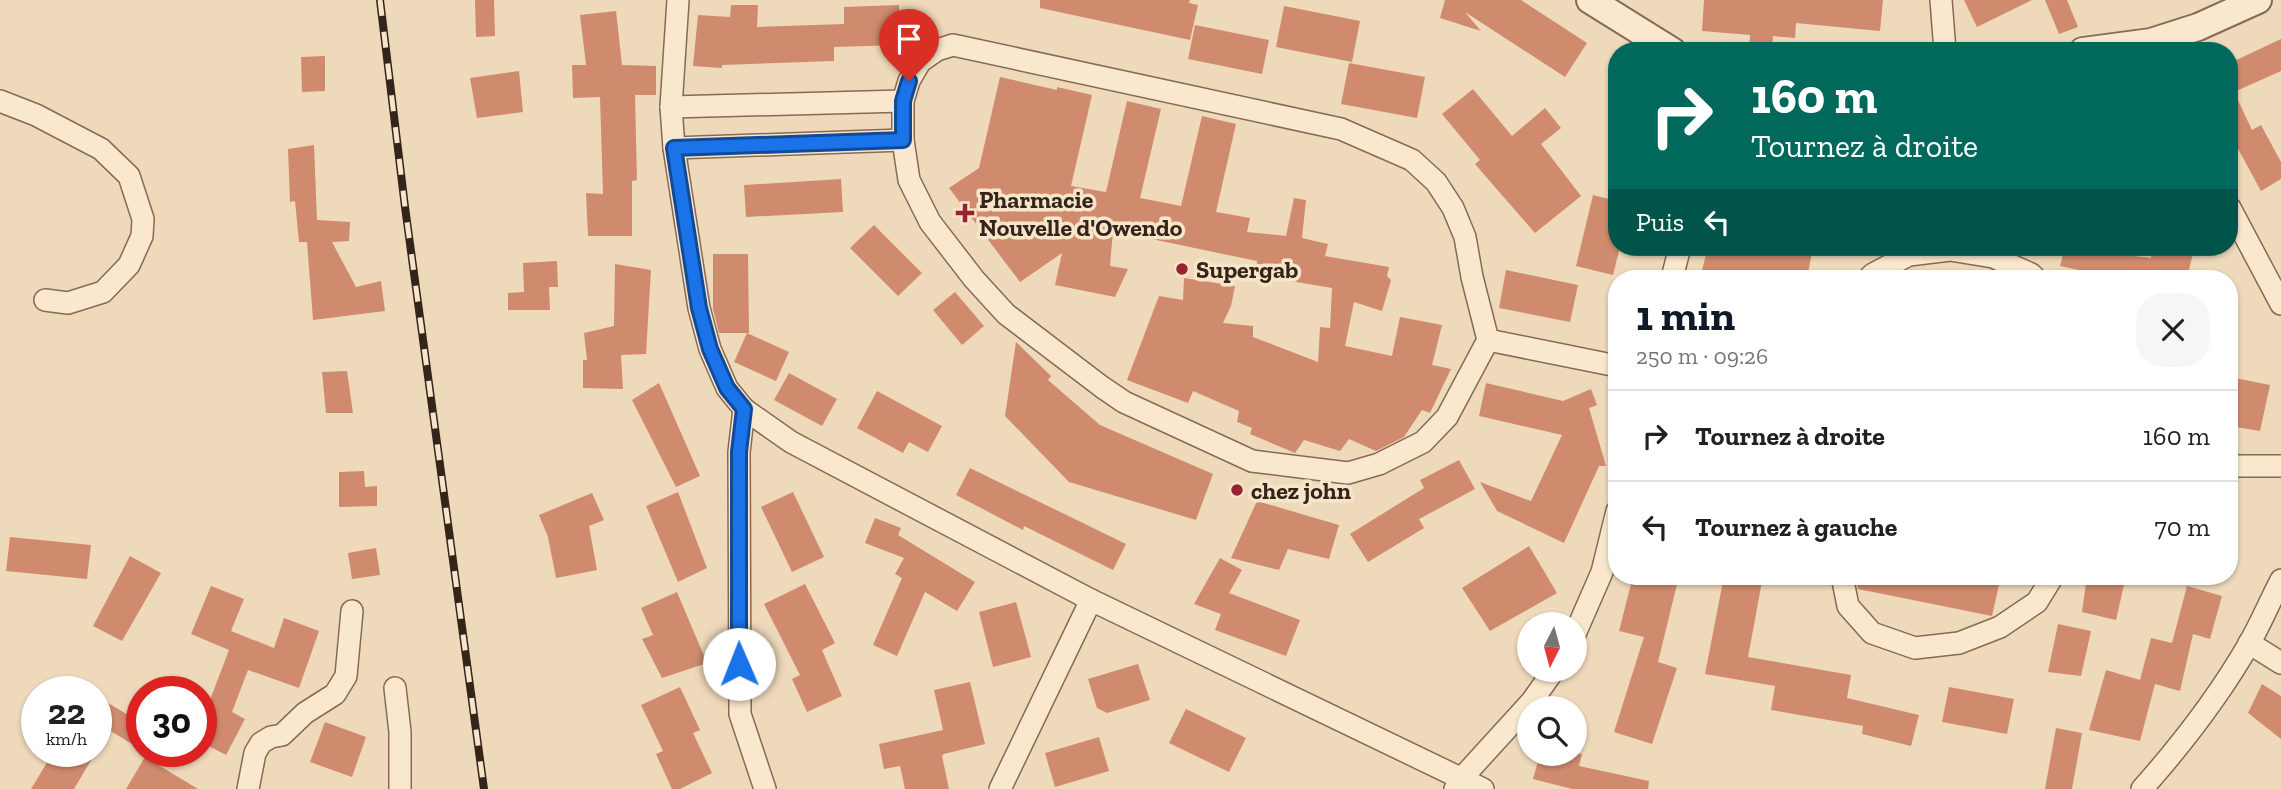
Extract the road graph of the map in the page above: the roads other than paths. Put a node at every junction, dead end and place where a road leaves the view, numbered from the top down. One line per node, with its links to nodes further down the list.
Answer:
1 (678, 0): 10 (street)
2 (1590, 0): 5 (street)
3 (1941, 0): 6 (street)
4 (2258, 0): 7 (street)
5 (1658, 42)
6 (1944, 42)
7 (2162, 42)
8 (0, 101): 18 (street)
9 (903, 101): 10 (street); 11 (street); 20 (street)
10 (671, 107): 12 (street)
11 (903, 140): 12 (street); 20 (street)
12 (674, 148): 22 (street)
13 (2238, 223): 19 (street)
14 (1907, 256): 16 (street)
15 (1987, 256): 17 (street)
16 (1881, 270)
17 (2022, 270)
18 (45, 300)
19 (2281, 304)
20 (1488, 340): 21 (street)
21 (1608, 364)
22 (744, 409): 29 (street); 39 (street)
23 (2238, 466): 24 (street)
24 (2281, 466)
25 (1608, 548): 31 (street)
26 (2281, 580): 32 (street)
27 (1844, 585): 28 (street)
28 (2047, 585)
29 (1091, 600): 36 (street); 40 (street)
30 (352, 611): 37 (street)
31 (1585, 612)
32 (2249, 643): 33 (street); 42 (street)
33 (2281, 663)
34 (1545, 682): 36 (street)
35 (395, 688): 38 (street)
36 (1458, 784): 41 (street)
37 (248, 789)
38 (400, 789)
39 (765, 789)
40 (1000, 789)
41 (1483, 789)
42 (2142, 789)

